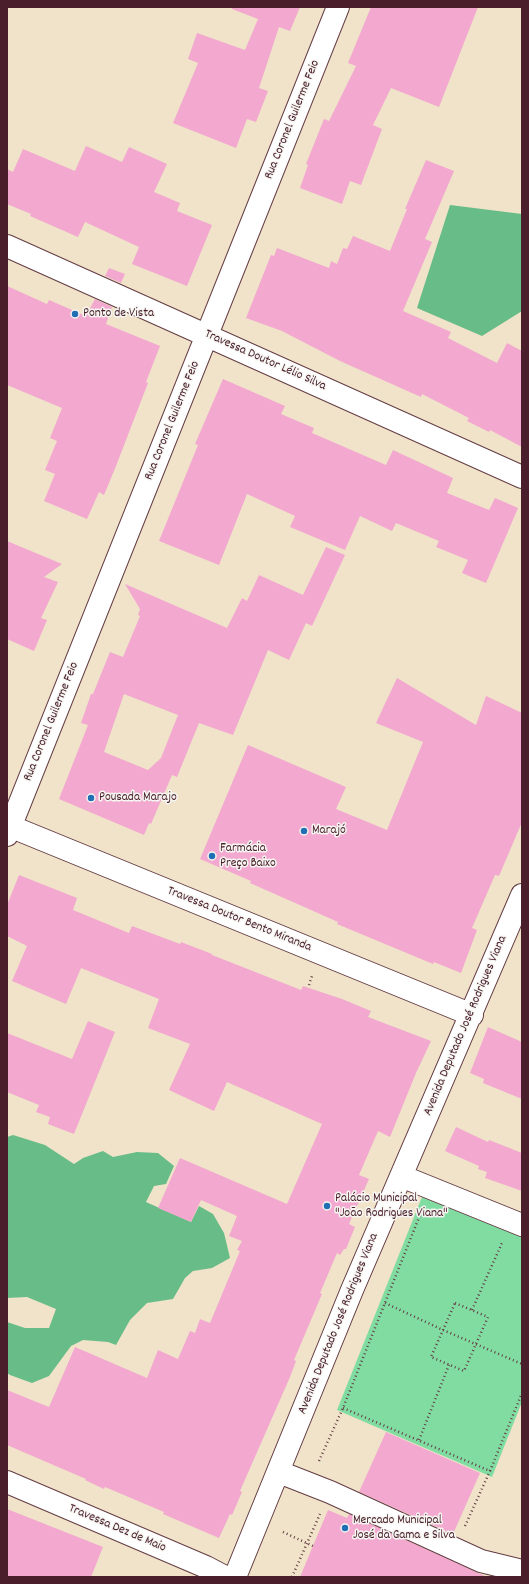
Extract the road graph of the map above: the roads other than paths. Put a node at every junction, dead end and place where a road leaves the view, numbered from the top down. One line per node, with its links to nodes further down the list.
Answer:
1 (338, 7): 3 (street, Rua Coronel Guilerme Feio)
2 (7, 246): 3 (street, Travessa Doutor Lélio Silva)
3 (207, 335): 4 (street, Travessa Doutor Lélio Silva); 5 (street, Rua Coronel Guilerme Feio)
4 (522, 477)
5 (8, 828): 7 (street, Travessa Doutor Bento Miranda)
6 (522, 895): 7 (street, Avenida Deputado José Rodrigues Viana)
7 (472, 1016): 8 (street, Avenida Deputado José Rodrigues Viana)
8 (401, 1176): 9 (street); 10 (street, Avenida Deputado José Rodrigues Viana)
9 (522, 1225)
10 (279, 1472): 12 (street); 14 (street, Avenida Deputado José Rodrigues Viana)
11 (7, 1482): 13 (street, Travessa Dez de Maio)
12 (522, 1571)
13 (226, 1577)
14 (235, 1577)

